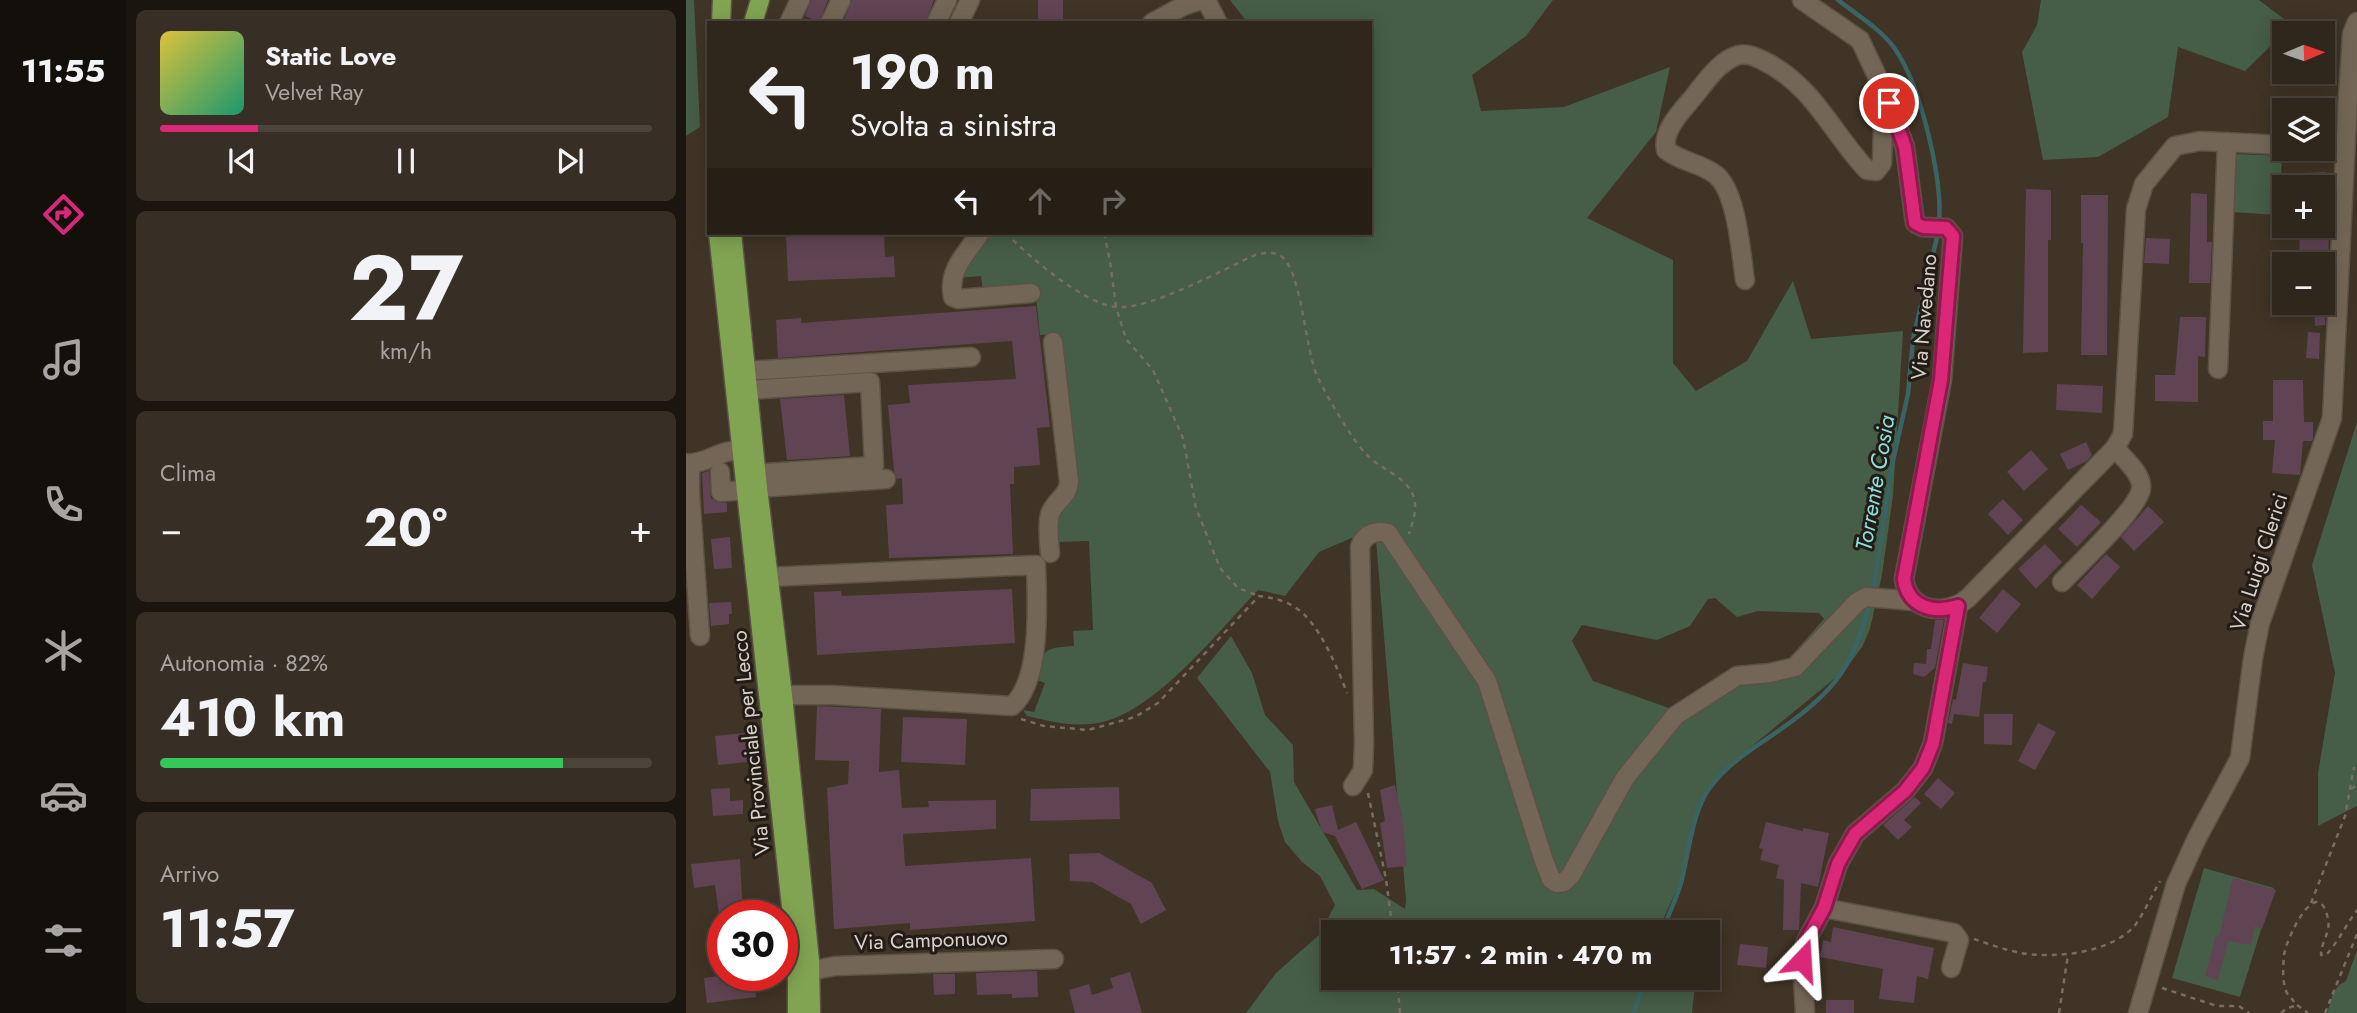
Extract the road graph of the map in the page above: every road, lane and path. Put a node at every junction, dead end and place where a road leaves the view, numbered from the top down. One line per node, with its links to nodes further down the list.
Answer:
1 (722, 0): 9 (main road)
2 (760, 0): 10 (main road)
3 (800, 0): 11 (street)
4 (841, 0): 12 (street)
5 (947, 0): 13 (street)
6 (970, 0): 14 (street)
7 (1202, 0): 15 (street); 16 (street)
8 (1802, 0): 18 (street, Via Navedano)
9 (720, 21)
10 (754, 21)
11 (790, 21)
12 (831, 21)
13 (937, 21)
14 (960, 21)
15 (1156, 21)
16 (1217, 21)
17 (2357, 22): 22 (street, Via Luigi Clerici)
18 (1889, 103): 28 (street); 50 (street, Via Navedano)
19 (2227, 142): 20 (street); 34 (street); 37 (street)
20 (2272, 144)
21 (2335, 148): 22 (street)
22 (2345, 149): 79 (street, Via Luigi Clerici)
23 (718, 235): 32 (main road)
24 (732, 235): 35 (main road, Via Provinciale per Lecco)
25 (979, 235): 29 (street)
26 (1008, 235): 30 (path)
27 (1104, 235): 30 (path)
28 (1745, 280)
29 (1031, 293)
30 (1116, 307): 45 (path); 49 (path)
31 (1053, 342): 46 (street)
32 (730, 348): 35 (street); 38 (main road)
33 (971, 357): 35 (street)
34 (2218, 369)
35 (746, 371): 36 (main road, Via Provinciale per Lecco)
36 (747, 390): 40 (main road, Via Provinciale per Lecco); 43 (street)
37 (2115, 448): 48 (street); 51 (street)
38 (741, 450): 39 (street); 40 (street)
39 (688, 463): 52 (street)
40 (749, 467): 43 (main road, Via Provinciale per Lecco)
41 (720, 472): 43 (street)
42 (886, 479): 43 (street)
43 (756, 488): 44 (main road, Via Provinciale per Lecco); 47 (main road, Via Provinciale per Lecco)
44 (752, 551): 47 (street); 53 (main road, Via Provinciale per Lecco)
45 (1402, 552): 50 (street); 56 (street)
46 (1050, 553)
47 (768, 576): 54 (main road, Via Provinciale per Lecco); 55 (street)
48 (2062, 582)
49 (1259, 596): 55 (path); 56 (path)
50 (1910, 596): 51 (street)
51 (1958, 606): 67 (street)
52 (700, 636)
53 (764, 653): 54 (street)
54 (776, 696): 55 (street); 57 (main road, Via Provinciale per Lecco)
55 (1004, 706)
56 (1364, 718): 60 (street)
57 (779, 729): 58 (street); 65 (main road, Via Provinciale per Lecco)
58 (790, 763): 76 (main road, Via Provinciale per Lecco)
59 (2354, 768): 63 (path)
60 (1363, 770): 62 (street); 69 (path)
61 (2357, 785): 63 (path)
62 (1353, 786)
63 (2351, 789): 66 (path)
64 (2162, 876): 73 (path)
65 (791, 900)
66 (2311, 903): 68 (path); 80 (path)
67 (1824, 908): 71 (street); 84 (street)
68 (2357, 911)
69 (1391, 920)
70 (798, 927): 76 (street)
71 (1954, 933): 73 (path); 75 (street)
72 (2357, 935): 90 (path)
73 (2068, 955): 85 (path)
74 (1054, 959): 76 (street, Via Camponuovo)
75 (1951, 968)
76 (810, 971): 82 (main road, Via Provinciale per Lecco)
77 (1398, 990): 83 (path)
78 (798, 991): 81 (main road, Via Provinciale per Lecco)
79 (2143, 995): 86 (street, Via Luigi Clerici); 87 (path)
80 (2295, 1004): 88 (path); 89 (path)
81 (797, 1013)
82 (811, 1013)
83 (1400, 1013)
84 (1805, 1013)
85 (2059, 1013)
86 (2138, 1013)
87 (2249, 1013)
88 (2281, 1013)
89 (2308, 1013)
90 (2326, 1013)

